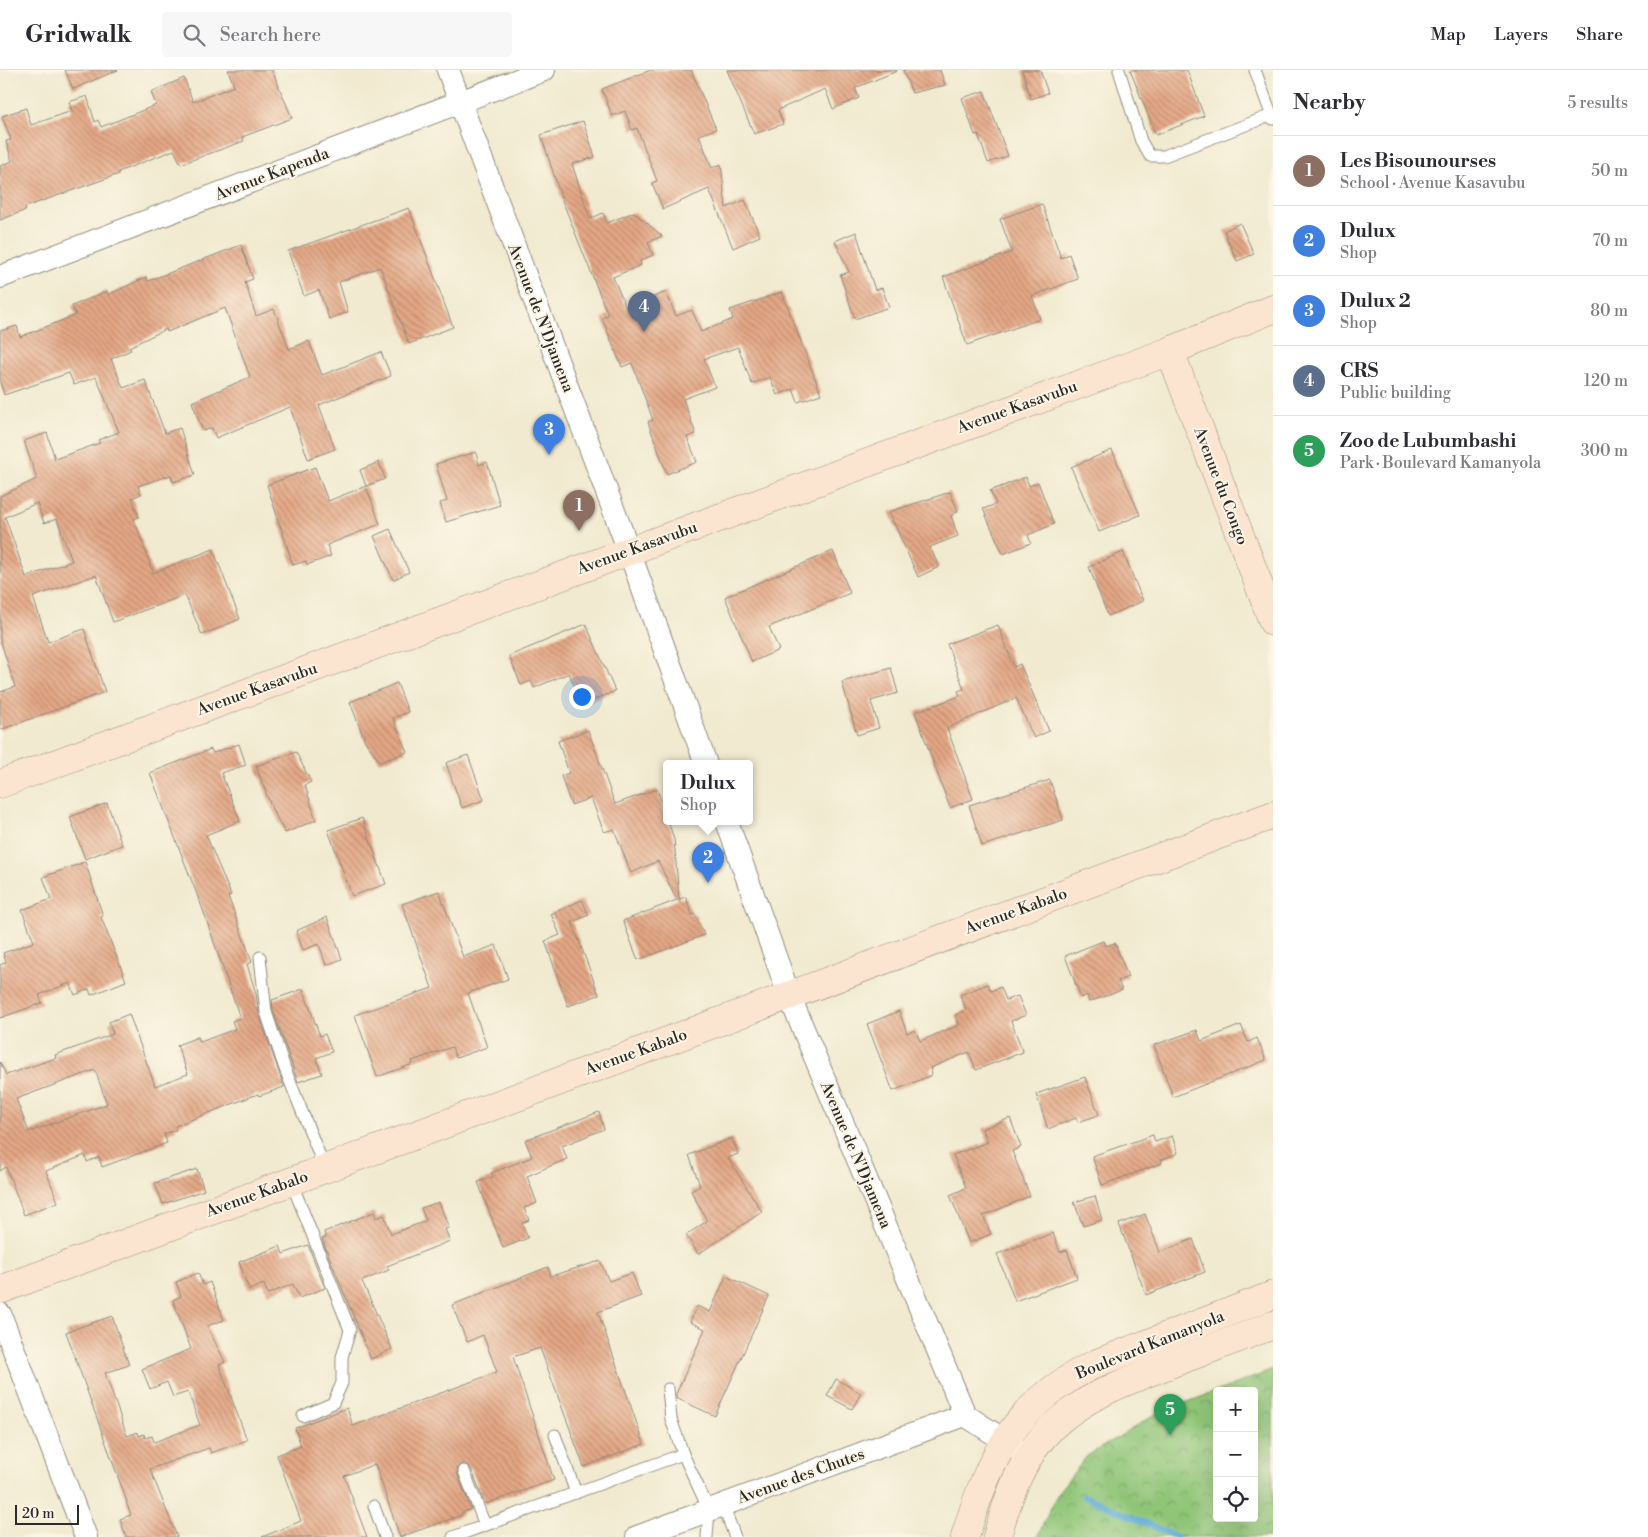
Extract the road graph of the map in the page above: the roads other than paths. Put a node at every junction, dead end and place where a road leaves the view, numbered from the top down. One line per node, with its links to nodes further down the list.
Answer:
1 (448, 70): 5 (street, Avenue de N'Djamena)
2 (544, 70): 5 (street, Avenue Kapenda)
3 (1119, 70): 6 (lane)
4 (1255, 70): 6 (lane)
5 (460, 102): 7 (street, Avenue Kapenda); 10 (street, Avenue de N'Djamena)
6 (1272, 117)
7 (0, 277)
8 (1273, 309): 9 (main road, Avenue Kasavubu)
9 (1170, 351): 10 (main road, Avenue Kasavubu); 11 (main road, Avenue du Congo)
10 (628, 551): 12 (street, Avenue de N'Djamena); 13 (main road, Avenue Kasavubu)
11 (1273, 622)
12 (705, 760)
13 (0, 784)
14 (1273, 815): 17 (main road, Avenue Kabalo)
15 (728, 825): 17 (street, Avenue de N'Djamena)
16 (260, 957): 18 (lane)
17 (789, 995): 18 (main road, Avenue Kabalo); 25 (street, Avenue de N'Djamena)
18 (325, 1169): 19 (main road, Avenue Kabalo)
19 (291, 1181): 20 (main road, Avenue Kabalo); 26 (lane)
20 (0, 1290)
21 (1273, 1295): 28 (main road, Boulevard Kamanyola)
22 (0, 1314): 36 (street)
23 (1273, 1325): 30 (main road, Boulevard Kamanyola)
24 (668, 1389): 29 (lane)
25 (965, 1415): 28 (street); 34 (street, Avenue des Chutes)
26 (303, 1416)
27 (555, 1435): 32 (lane)
28 (1004, 1440): 30 (street); 42 (main road, Boulevard Kamanyola)
29 (682, 1454): 32 (lane); 34 (lane)
30 (1029, 1457): 43 (main road, Boulevard Kamanyola)
31 (464, 1472): 35 (lane)
32 (576, 1493): 35 (lane)
33 (374, 1506): 37 (lane)
34 (716, 1508): 39 (street, Avenue des Chutes); 40 (lane); 41 (lane)
35 (485, 1525): 38 (lane)
36 (86, 1537)
37 (385, 1537)
38 (453, 1537)
39 (637, 1537)
40 (707, 1537)
41 (735, 1537)
42 (965, 1537)
43 (997, 1537)

